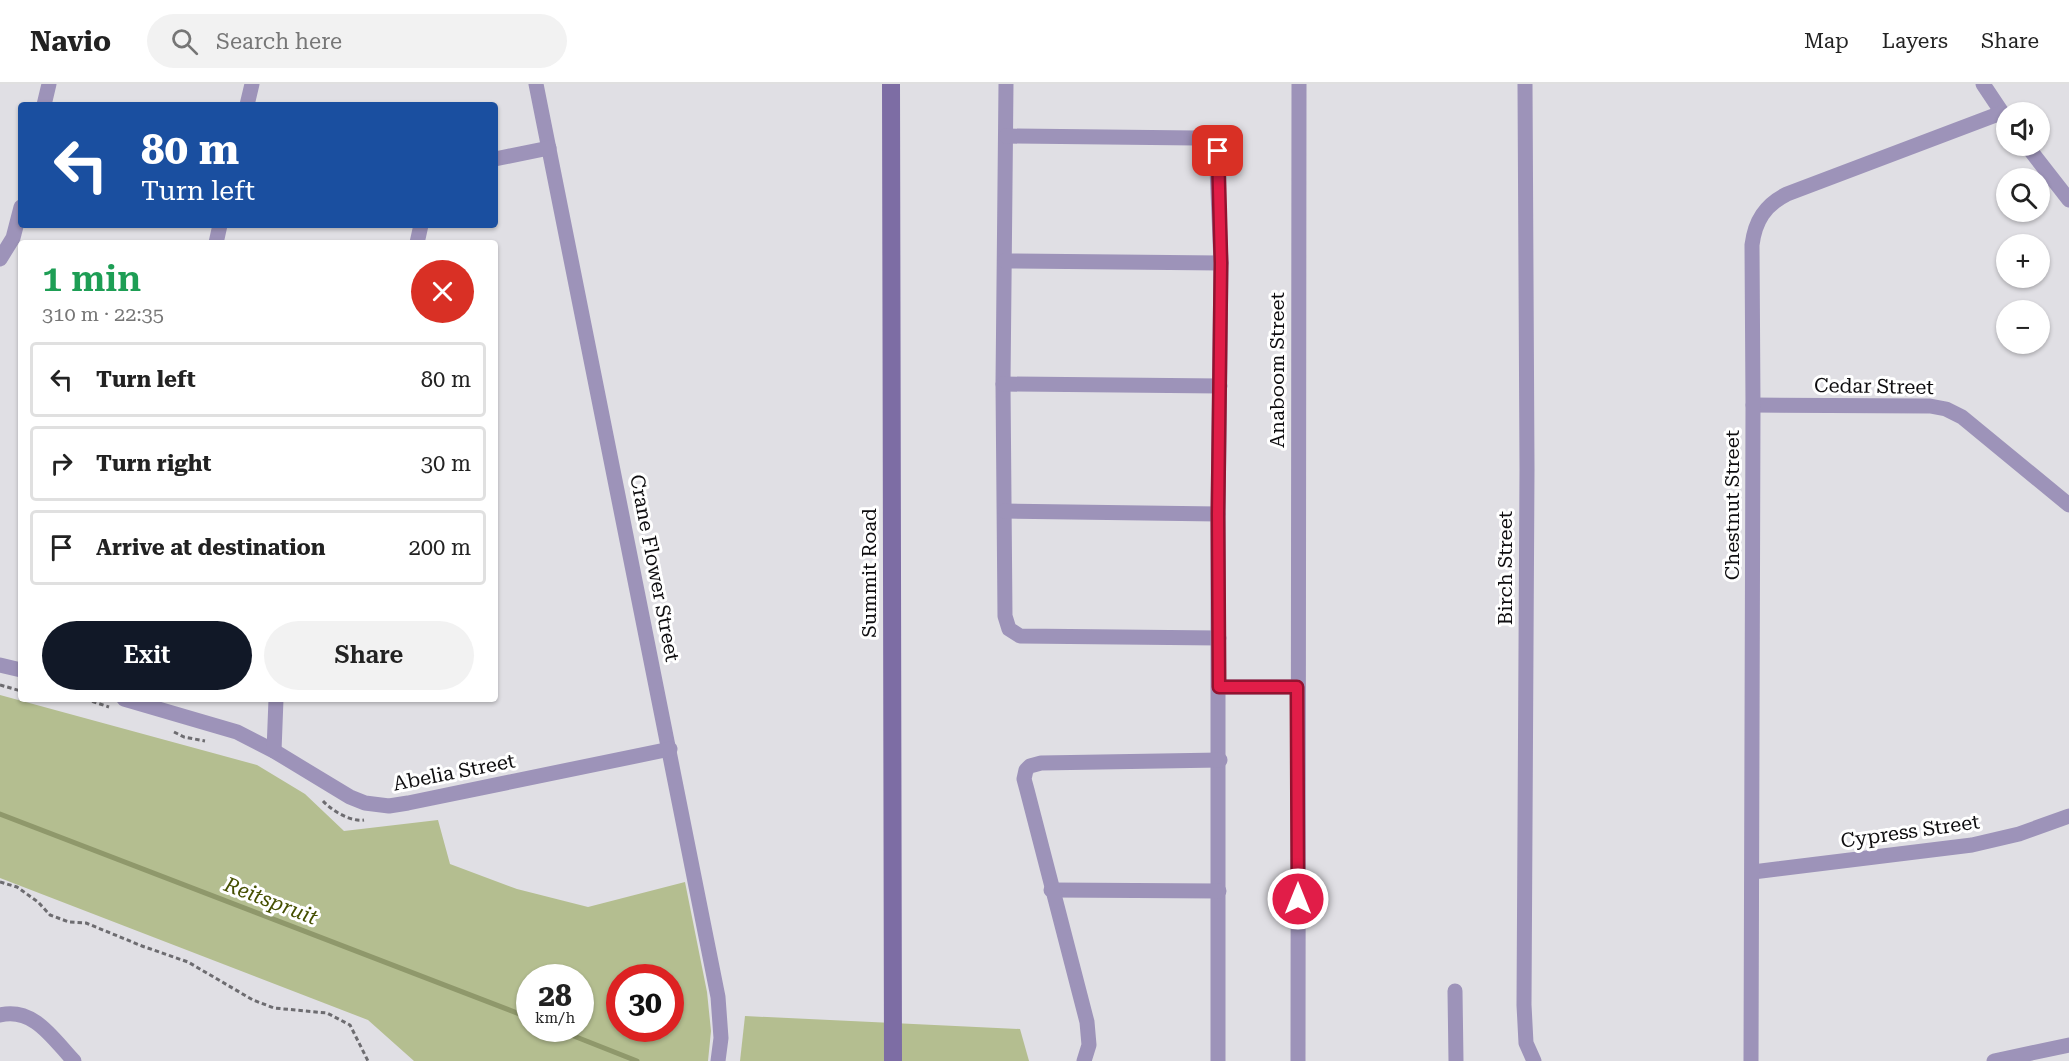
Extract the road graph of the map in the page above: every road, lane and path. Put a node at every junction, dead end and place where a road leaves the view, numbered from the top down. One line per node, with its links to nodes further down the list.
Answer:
1 (49, 84): 9 (street)
2 (252, 84): 10 (street)
3 (536, 84): 14 (street, Crane Flower Street)
4 (891, 84): 57 (main road, Summit Road)
5 (1005, 84): 13 (street)
6 (1299, 84): 33 (street, Anaboom Street)
7 (1525, 84): 53 (street, Birch Street)
8 (1983, 84): 11 (street)
9 (45, 102)
10 (248, 102)
11 (1996, 104)
12 (1996, 119): 24 (street, Chestnut Street)
13 (1006, 136): 20 (street); 21 (street)
14 (549, 148): 16 (street); 40 (street, Crane Flower Street)
15 (2035, 156): 17 (street)
16 (498, 158)
17 (2069, 200)
18 (18, 219): 19 (street)
19 (0, 259)
20 (1005, 261): 21 (street); 22 (street)
21 (1221, 263): 23 (street)
22 (1004, 384): 23 (street); 26 (street)
23 (1220, 386): 27 (street)
24 (1753, 405): 25 (street, Cedar Street); 46 (street, Chestnut Street)
25 (2069, 505)
26 (1005, 511): 27 (street); 28 (street)
27 (1218, 514): 28 (street)
28 (1219, 638): 32 (street)
29 (0, 664): 30 (street)
30 (18, 669)
31 (0, 685): 34 (path)
32 (1219, 687): 33 (street); 42 (street)
33 (1297, 687): 60 (street, Anaboom Street)
34 (18, 690)
35 (103, 702): 37 (path)
36 (276, 702): 41 (street)
37 (120, 705): 41 (street, Abelia Street)
38 (174, 732): 39 (path)
39 (214, 743)
40 (670, 749): 41 (street, Abelia Street); 56 (street, Crane Flower Street)
41 (274, 751)
42 (1220, 760): 48 (street); 49 (street)
43 (322, 800): 45 (path)
44 (2069, 816): 46 (street, Cypress Street)
45 (368, 820)
46 (1753, 872): 62 (street, Chestnut Street)
47 (0, 882): 55 (path)
48 (1051, 890): 49 (street); 58 (street)
49 (1220, 891): 59 (street)
50 (1455, 991): 61 (street)
51 (0, 1015): 54 (street)
52 (2069, 1045): 63 (street)
53 (1531, 1056)
54 (74, 1061)
55 (368, 1061)
56 (718, 1061)
57 (893, 1061)
58 (1084, 1061)
59 (1218, 1061)
60 (1298, 1061)
61 (1456, 1061)
62 (1751, 1061)
63 (1994, 1061)

